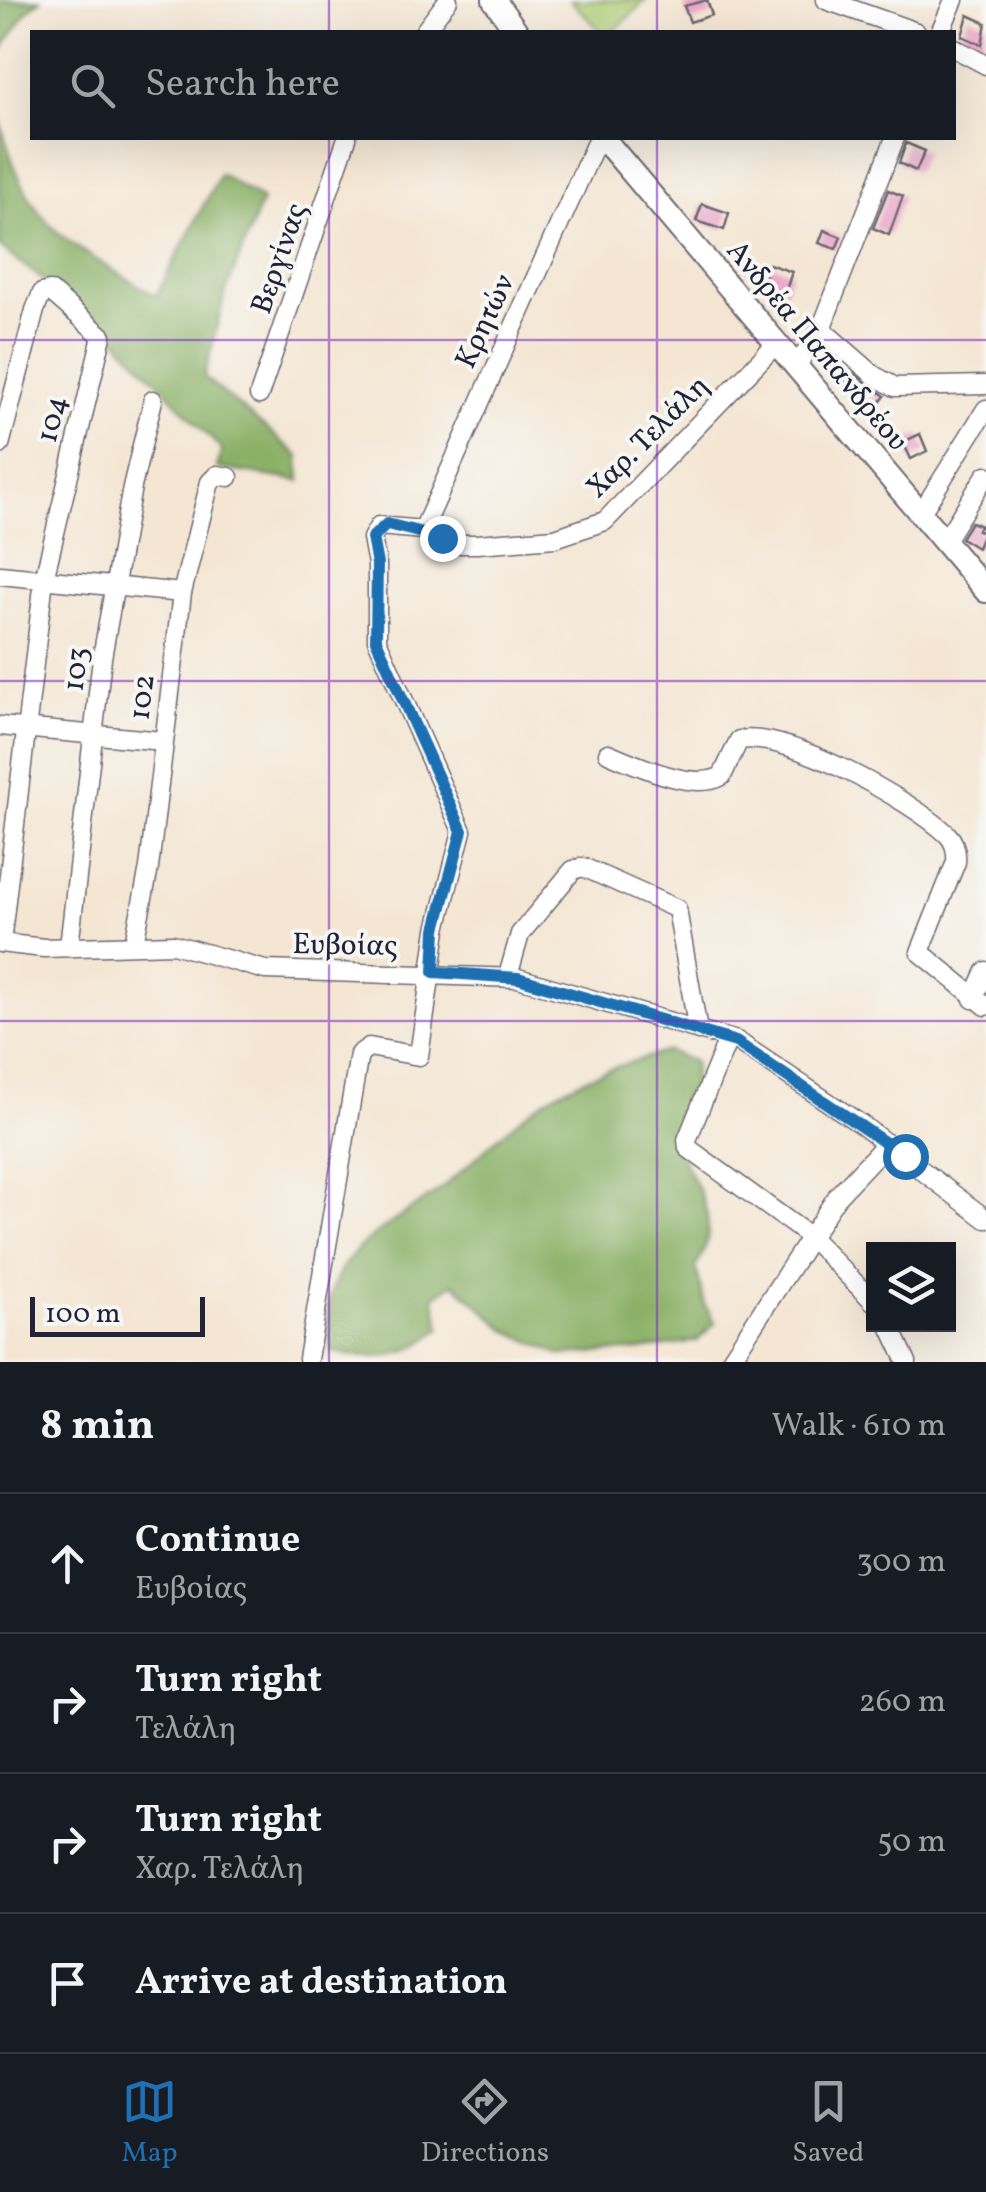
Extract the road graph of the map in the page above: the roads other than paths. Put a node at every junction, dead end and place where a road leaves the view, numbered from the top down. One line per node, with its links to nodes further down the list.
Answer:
1 (448, 0): 5 (street)
2 (494, 0): 6 (main road)
3 (826, 0): 7 (street)
4 (954, 0): 8 (street)
5 (426, 30)
6 (516, 30)
7 (910, 30)
8 (941, 30)
9 (956, 49): 10 (street)
10 (986, 65)
11 (346, 140): 19 (street, Βεργίνας)
12 (599, 140): 26 (street, Κρητών)
13 (602, 140): 16 (main road, Ανδρέα Παπανδρέου)
14 (894, 140): 15 (street)
15 (821, 329): 17 (street); 18 (street)
16 (776, 344): 17 (main road, Ανδρέα Παπανδρέου); 26 (street, Χαρ. Τελάλη)
17 (797, 365): 25 (main road, Ανδρέα Παπανδρέου)
18 (986, 385)
19 (259, 395)
20 (153, 400): 30 (street, 103)
21 (986, 409): 25 (street)
22 (0, 445): 29 (street, 104)
23 (986, 474): 27 (street)
24 (228, 477): 32 (street, 102)
25 (920, 513): 27 (main road, Ανδρέα Παπανδρέου)
26 (423, 530): 42 (street, Χαρ. Τελάλη)
27 (944, 542): 31 (main road, Ανδρέα Παπανδρέου)
28 (0, 575): 29 (street)
29 (44, 580): 30 (street); 34 (street, 104)
30 (116, 586): 32 (street); 35 (street, 103)
31 (986, 591)
32 (182, 593): 36 (street, 102)
33 (0, 726): 34 (street)
34 (23, 728): 35 (street); 38 (street, 104)
35 (96, 734): 36 (street); 40 (street, 103)
36 (163, 741): 39 (street, 102)
37 (608, 753): 44 (street)
38 (0, 943): 40 (street, Ευβοίας)
39 (134, 943): 40 (street, Ευβοίας); 42 (street, Ευβοίας)
40 (69, 948)
41 (986, 971): 44 (street)
42 (434, 972): 43 (street, Ευβοίας); 52 (street)
43 (508, 976): 45 (street, Ευβοίας); 45 (street)
44 (979, 1003)
45 (698, 1031): 46 (street, Ευβοίας)
46 (728, 1039): 47 (street, Ευβοίας); 49 (street)
47 (887, 1144): 48 (street, Ευβοίας); 49 (street)
48 (986, 1219)
49 (810, 1236): 50 (street); 53 (street)
50 (866, 1294)
51 (893, 1332): 54 (street)
52 (308, 1359)
53 (729, 1362)
54 (907, 1362)

